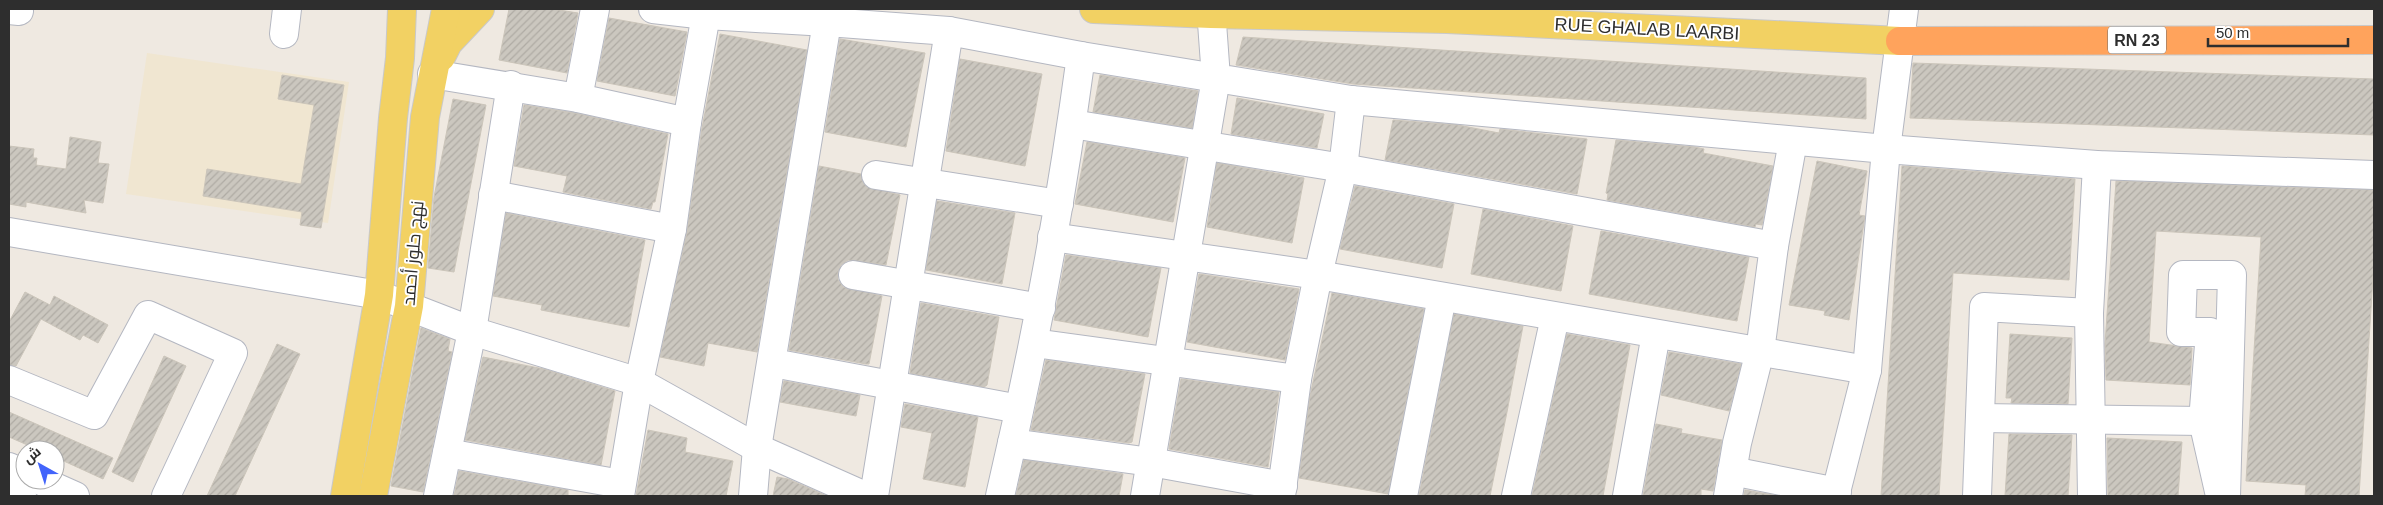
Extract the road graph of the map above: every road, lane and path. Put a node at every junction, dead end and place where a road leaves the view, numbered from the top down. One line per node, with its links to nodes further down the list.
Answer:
1 (386, 9): 16 (main road)
2 (402, 9): 16 (main road, نهج حلوز أحمد)
3 (446, 9): 18 (main road, نهج حلوز أحمد)
4 (480, 9): 18 (main road)
5 (595, 9): 21 (street)
6 (653, 9): 10 (street)
7 (1094, 9): 9 (main road, RUE GHALAB LAARBI)
8 (1904, 9): 15 (street)
9 (1211, 11): 11 (main road, RUE GHALAB LAARBI); 19 (street)
10 (707, 12): 12 (street); 23 (street)
11 (1401, 14): 15 (main road, RUE GHALAB LAARBI)
12 (827, 22): 13 (street); 54 (street)
13 (949, 31): 17 (street); 32 (street)
14 (2374, 40): 15 (highway, RN 23)
15 (1900, 41): 27 (street)
16 (400, 42): 43 (main road, نهج حلوز أحمد)
17 (1081, 56): 19 (street); 24 (street)
18 (432, 74): 20 (street); 45 (main road, نهج حلوز أحمد)
19 (1216, 78): 22 (street); 26 (street)
20 (511, 85): 21 (street); 33 (street)
21 (578, 98): 23 (street)
22 (1351, 100): 25 (street); 29 (street)
23 (687, 122): 35 (street)
24 (1072, 124): 26 (street); 34 (street)
25 (1793, 141): 27 (street); 38 (street)
26 (1204, 147): 29 (street); 39 (street)
27 (1886, 150): 28 (street); 55 (street)
28 (2097, 165): 31 (street); 47 (street)
29 (1343, 168): 38 (street); 41 (street)
30 (876, 175): 32 (street)
31 (2374, 175)
32 (923, 183): 34 (street); 42 (street)
33 (493, 196): 35 (street); 49 (street)
34 (1058, 204): 37 (street)
35 (672, 229): 58 (street)
36 (9, 232): 43 (street)
37 (1052, 237): 39 (street); 46 (street)
38 (1774, 246): 52 (street)
39 (1187, 256): 41 (street); 53 (street)
40 (853, 275): 42 (street)
41 (1318, 275): 44 (street); 57 (street)
42 (909, 284): 46 (street); 59 (street)
43 (379, 295): 45 (street); 77 (main road, نهج حلوز أحمد)
44 (1442, 297): 48 (street); 85 (street)
45 (409, 306): 49 (street); 78 (main road, نهج حلوز أحمد)
46 (1040, 308): 51 (street)
47 (2089, 313): 61 (street); 62 (street)
48 (1555, 317): 50 (street); 86 (street)
49 (472, 331): 58 (street); 66 (street)
50 (1656, 334): 52 (street); 87 (street)
51 (1034, 343): 53 (street); 60 (street)
52 (1760, 351): 55 (street); 68 (street)
53 (1169, 362): 57 (street); 67 (street)
54 (773, 363): 59 (street); 65 (street)
55 (1867, 370): 73 (street)
56 (9, 380): 76 (street)
57 (1297, 380): 72 (street)
58 (639, 382): 65 (street); 71 (street)
59 (891, 385): 60 (street); 82 (street)
60 (1019, 409): 64 (street)
61 (1980, 418): 62 (street); 88 (street)
62 (2092, 421): 63 (street); 89 (street)
63 (2203, 421): 90 (street); 91 (street)
64 (1012, 443): 67 (street); 83 (street)
65 (757, 448): 80 (street); 81 (street)
66 (447, 452): 71 (street); 79 (street)
67 (1151, 462): 72 (street); 84 (street)
68 (1730, 483): 73 (street)
69 (9, 490): 74 (street)
70 (62, 490): 75 (street)
71 (620, 490)
72 (1282, 491)
73 (1836, 494)
74 (22, 496)
75 (75, 496)
76 (166, 496)
77 (345, 496)
78 (373, 496)
79 (438, 496)
80 (753, 496)
81 (865, 496)
82 (874, 496)
83 (1000, 496)
84 (1145, 496)
85 (1403, 496)
86 (1516, 496)
87 (1627, 496)
88 (1977, 496)
89 (2092, 496)
90 (2220, 496)
91 (2226, 496)

